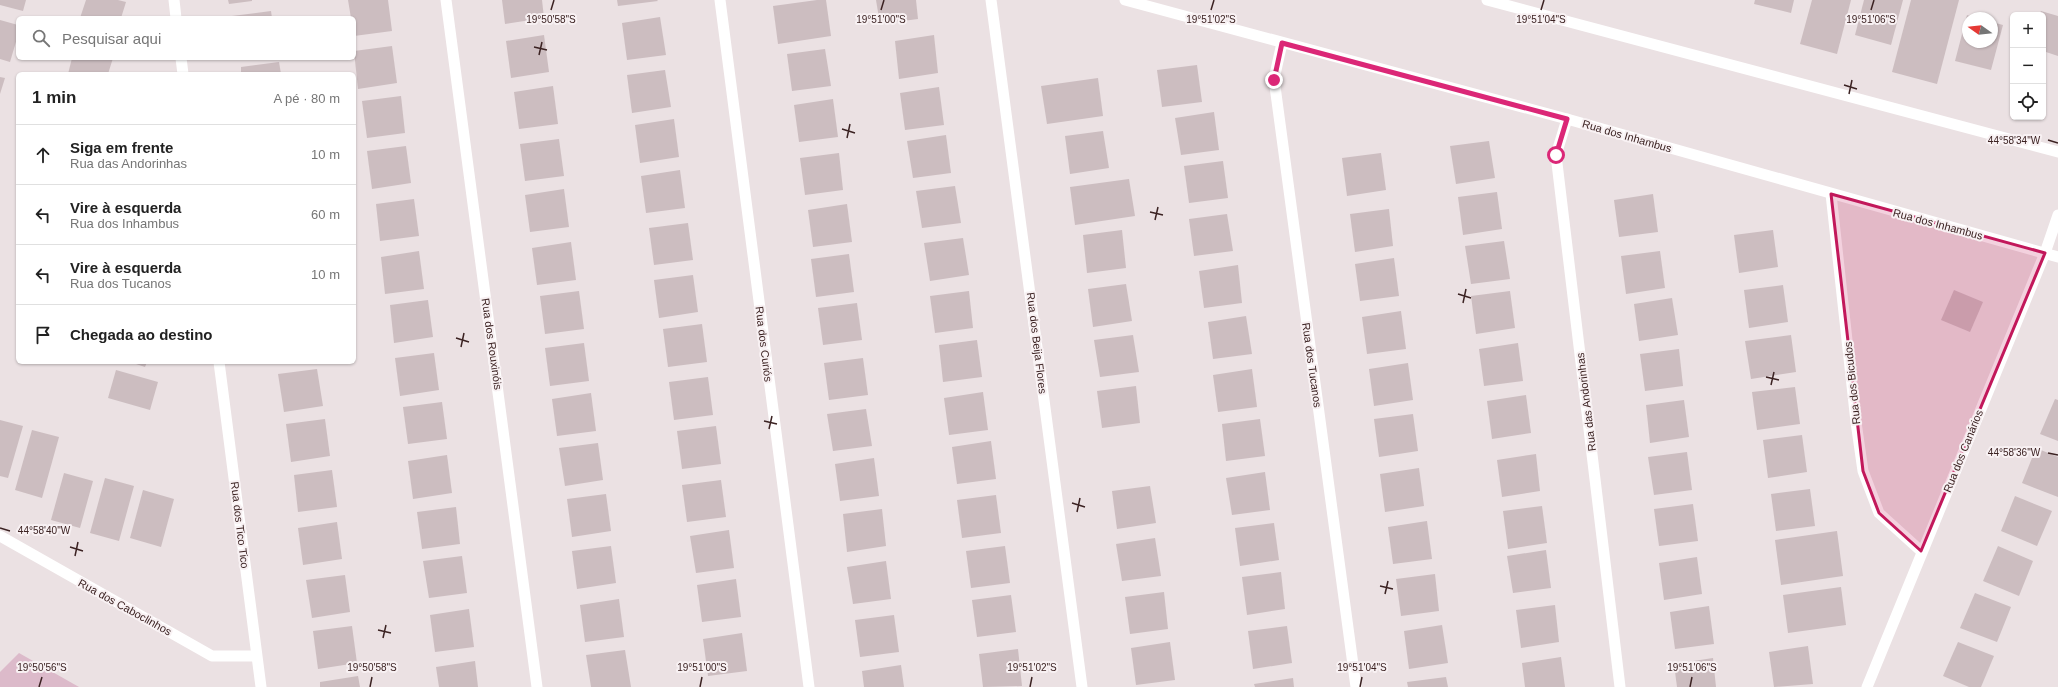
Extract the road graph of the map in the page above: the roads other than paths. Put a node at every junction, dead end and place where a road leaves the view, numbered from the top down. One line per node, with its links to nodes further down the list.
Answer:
1 (174, 0): 7 (street)
2 (446, 0): 22 (street, Rua dos Rouxinóis)
3 (720, 0): 23 (street, Rua dos Curiós)
4 (991, 0): 24 (street, Rua dos Beija Flores)
5 (1125, 0): 8 (street, Rua dos Inhambus)
6 (1487, 0): 12 (street)
7 (176, 16)
8 (1282, 43): 11 (street, Rua dos Inhambus); 25 (street, Rua dos Tucanos)
9 (181, 60): 10 (street)
10 (183, 72)
11 (1567, 119): 13 (street, Rua dos Inhambus); 26 (street, Rua das Andorinhas)
12 (2058, 152)
13 (1831, 194): 15 (street, Rua dos Inhambus); 19 (street, Rua dos Bicudos)
14 (2058, 215): 15 (street, Rua dos Canários)
15 (2045, 253): 16 (street, Rua dos Inhambus); 19 (street, Rua dos Canários)
16 (2058, 257)
17 (219, 364): 20 (street, Rua dos Tico Tico)
18 (0, 536): 20 (street, Rua dos Caboclinhos)
19 (1921, 551): 27 (street, Rua dos Canários)
20 (256, 656): 21 (street, Rua dos Tico Tico)
21 (261, 687)
22 (537, 687)
23 (809, 687)
24 (1082, 687)
25 (1356, 687)
26 (1620, 687)
27 (1867, 687)

